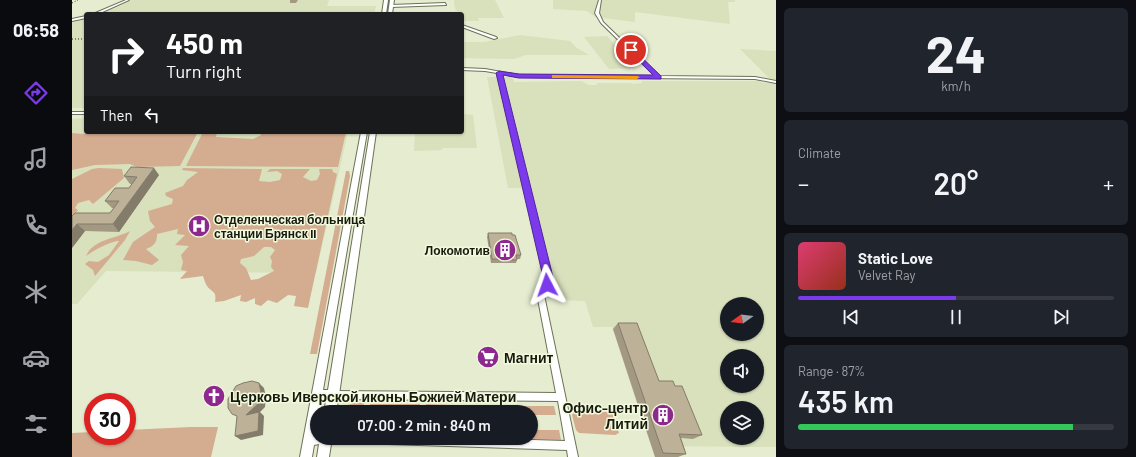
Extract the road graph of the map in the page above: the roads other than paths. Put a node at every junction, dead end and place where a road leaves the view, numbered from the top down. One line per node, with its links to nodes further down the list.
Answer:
1 (128, 0): 7 (street)
2 (386, 0): 8 (main road)
3 (392, 0): 6 (main road)
4 (600, 0): 16 (street)
5 (445, 4): 6 (street)
6 (391, 6): 9 (main road)
7 (100, 12)
8 (384, 12)
9 (390, 12)
10 (84, 17): 11 (street)
11 (72, 20)
12 (464, 27): 13 (street)
13 (495, 38)
14 (464, 69): 15 (street)
15 (499, 73): 16 (street); 24 (street)
16 (658, 77): 17 (street)
17 (776, 82)
18 (72, 113): 19 (street)
19 (84, 113)
20 (364, 134): 23 (main road)
21 (373, 134): 22 (main road)
22 (332, 395): 23 (main road); 24 (street); 25 (main road)
23 (317, 396): 26 (main road)
24 (561, 397): 29 (street)
25 (331, 405)
26 (309, 439): 30 (main road)
27 (325, 445): 31 (main road)
28 (538, 445): 29 (street)
29 (570, 446): 32 (street)
30 (306, 457)
31 (323, 457)
32 (573, 457)

